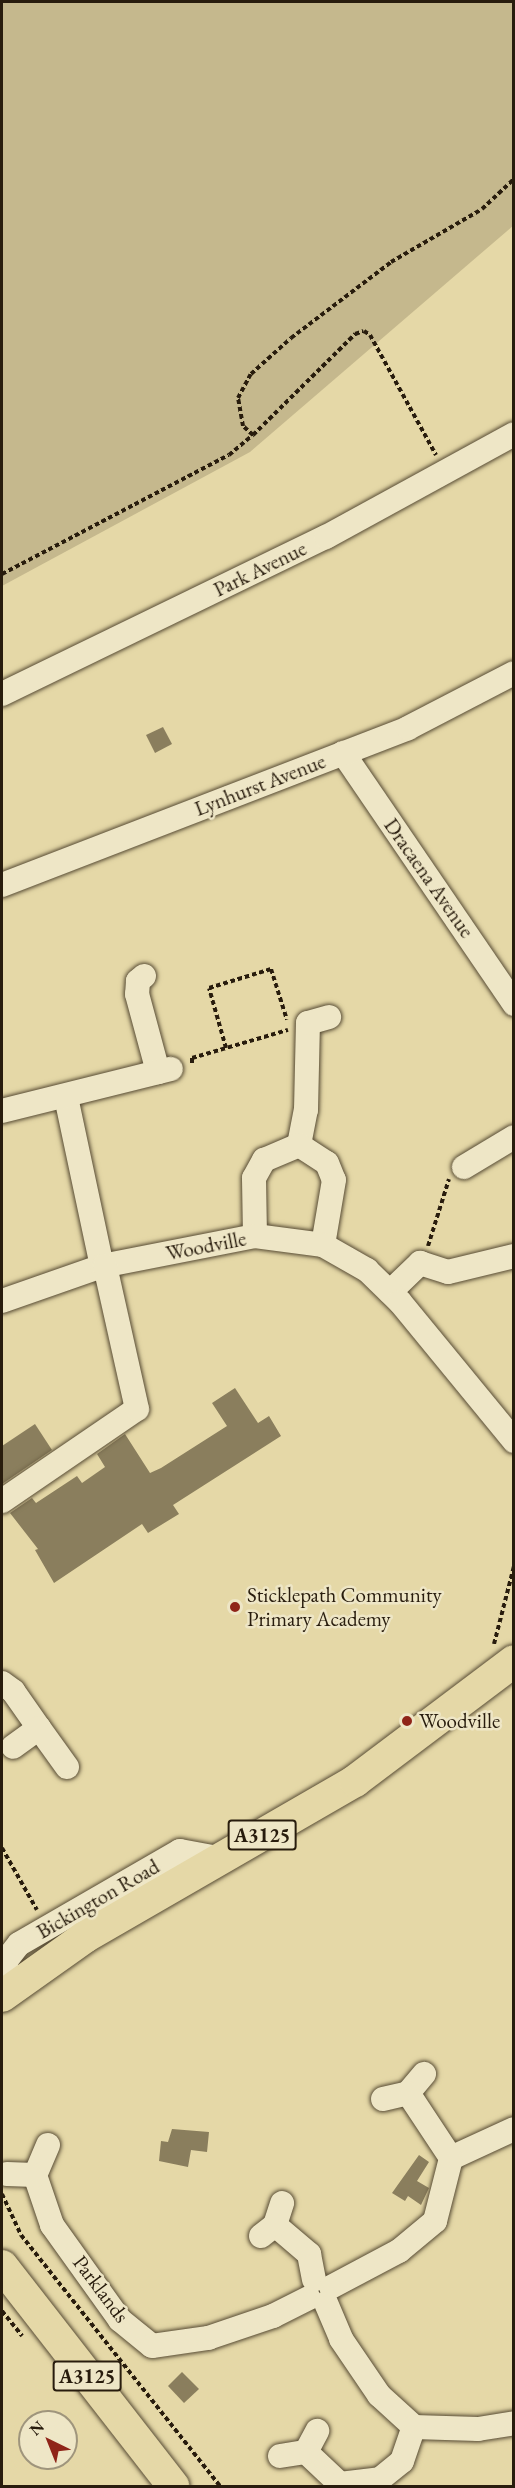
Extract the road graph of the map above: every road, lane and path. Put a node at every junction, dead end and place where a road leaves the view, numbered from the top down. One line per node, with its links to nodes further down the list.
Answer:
1 (513, 179): 3 (path)
2 (513, 434): 4 (street, Park Avenue)
3 (253, 435): 4 (path); 5 (path)
4 (447, 474): 7 (street, Park Avenue)
5 (2, 574)
6 (513, 673): 8 (street, Lynhurst Avenue)
7 (2, 694)
8 (343, 753): 9 (street, Lynhurst Avenue); 11 (street, Dracaena Avenue)
9 (2, 885)
10 (144, 976): 14 (street)
11 (513, 1004)
12 (309, 1025): 13 (path); 13 (path); 18 (street)
13 (226, 1048): 14 (path)
14 (165, 1070): 15 (street)
15 (66, 1097): 16 (street); 24 (street)
16 (2, 1111)
17 (513, 1137): 19 (street)
18 (298, 1145): 20 (street); 21 (street)
19 (464, 1167): 23 (path)
20 (255, 1236): 21 (street, Woodville); 24 (street, Woodville)
21 (323, 1245): 25 (street, Woodville)
22 (513, 1256): 23 (street)
23 (420, 1263): 25 (street)
24 (103, 1266): 26 (street, Woodville); 28 (street)
25 (390, 1292): 27 (street, Woodville)
26 (2, 1301)
27 (513, 1441)
28 (2, 1501)
29 (513, 1566): 30 (path)
30 (508, 1665): 36 (main road, Bickington Road / A3125)
31 (2, 1683): 32 (street)
32 (39, 1728): 33 (street); 34 (street)
33 (13, 1747)
34 (67, 1767)
35 (2, 1848): 37 (path)
36 (222, 1859): 37 (street, Bickington Road); 38 (main road, Bickington Road / A3125)
37 (47, 1928): 38 (street, Bickington Road)
38 (7, 1990)
39 (424, 2074): 40 (street)
40 (408, 2093): 41 (street); 44 (street)
41 (383, 2099)
42 (513, 2128): 44 (street)
43 (48, 2145): 45 (street)
44 (451, 2158): 49 (street, Parklands)
45 (35, 2175): 46 (street); 49 (street, Parklands)
46 (4, 2184): 54 (path)
47 (272, 2222): 49 (street)
48 (2, 2266): 53 (main road, A3125)
49 (320, 2292): 51 (street)
50 (513, 2423): 51 (street)
51 (414, 2427): 52 (street)
52 (280, 2456)
53 (173, 2487)
54 (220, 2487)

